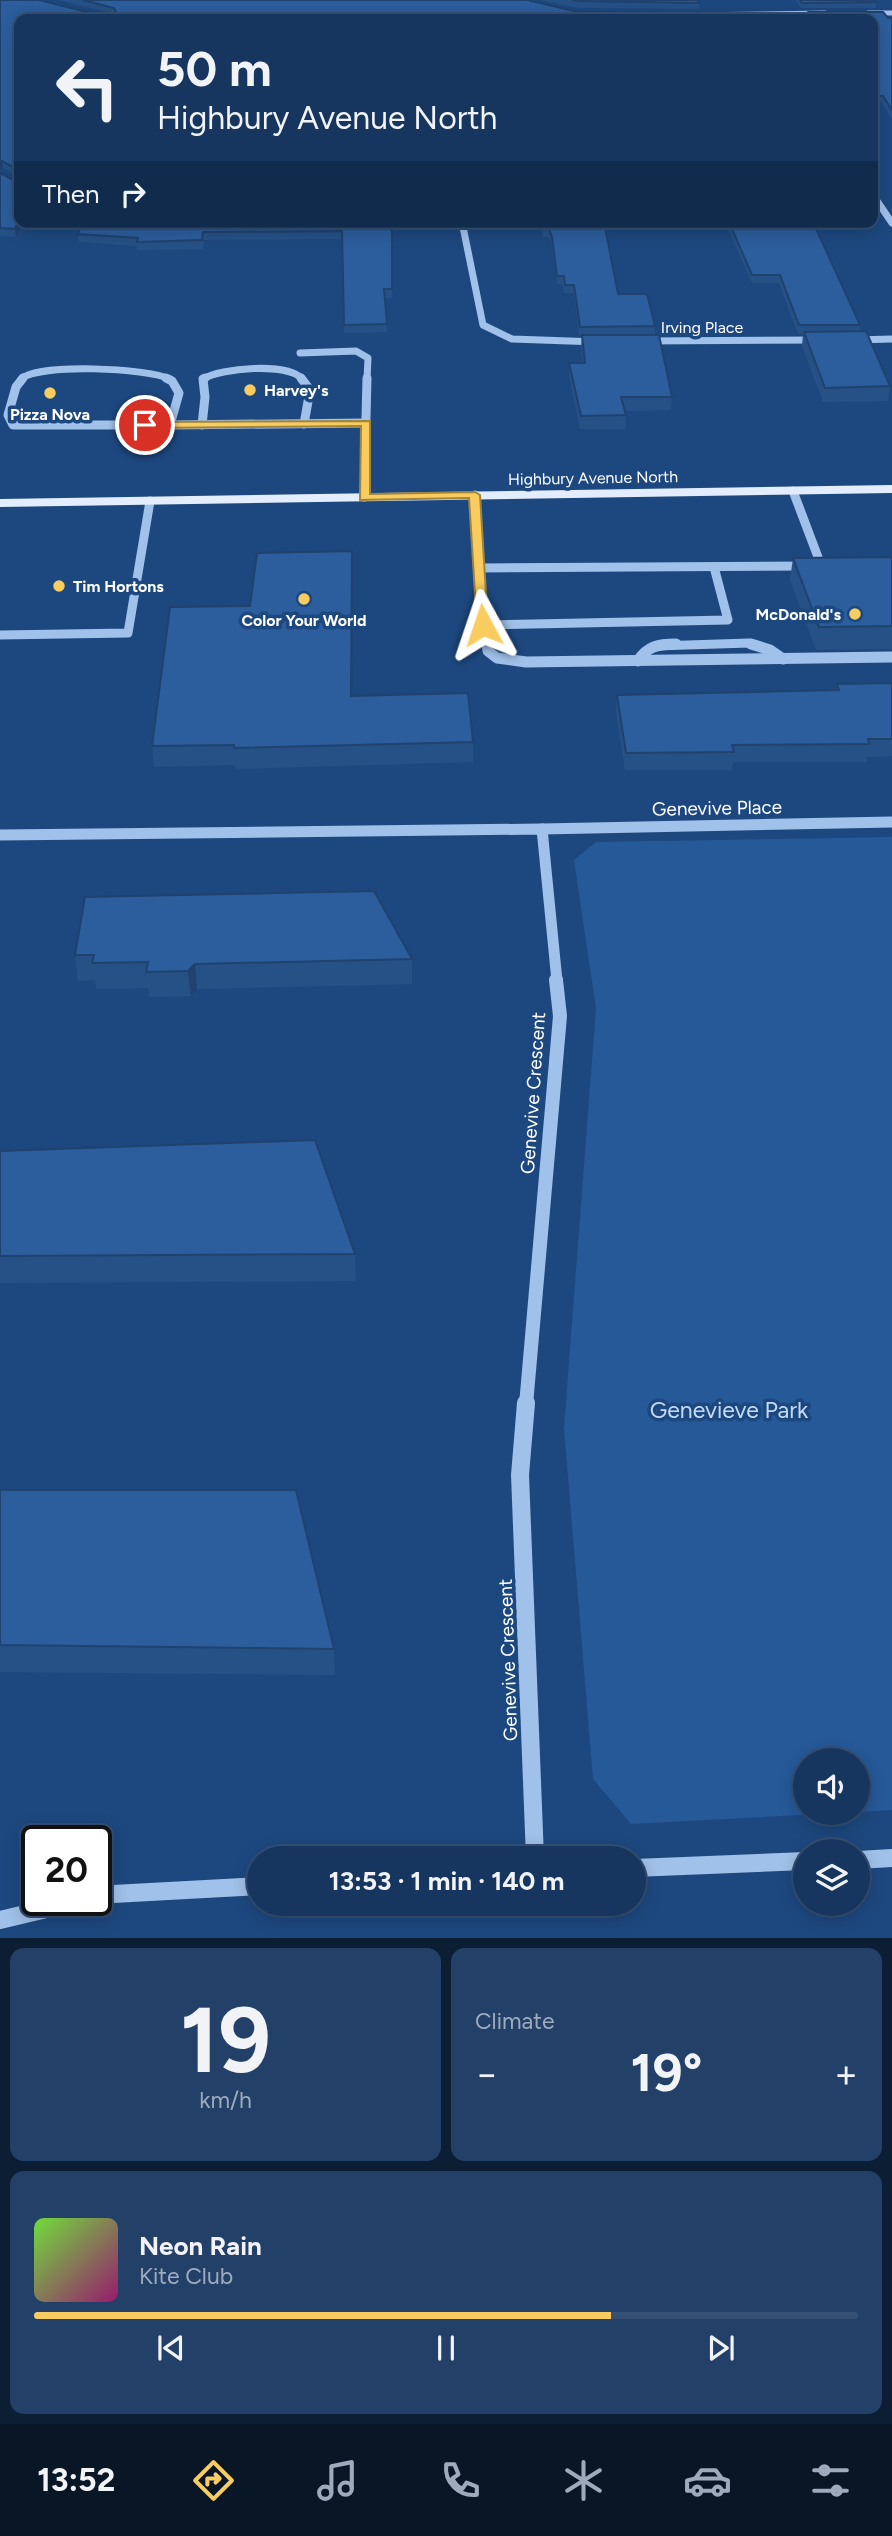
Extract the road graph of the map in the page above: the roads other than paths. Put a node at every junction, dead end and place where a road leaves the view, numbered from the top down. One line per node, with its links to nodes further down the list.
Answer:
1 (749, 7): 5 (street)
2 (836, 13): 6 (street)
3 (864, 13): 4 (street)
4 (892, 13)
5 (753, 14)
6 (816, 14)
7 (878, 202): 8 (street)
8 (892, 223)
9 (463, 228): 10 (street)
10 (512, 339): 14 (street)
11 (892, 339): 13 (street)
12 (824, 340): 15 (street, Irving Place)
13 (837, 340)
14 (606, 342)
15 (633, 342)
16 (300, 353): 17 (street)
17 (366, 423): 18 (street); 24 (street)
18 (304, 424): 20 (street); 20 (street)
19 (170, 425): 19 (street); 20 (street)
20 (202, 425)
21 (892, 489): 22 (main road, Highbury Avenue North)
22 (793, 491): 23 (main road, Highbury Avenue North); 27 (street)
23 (475, 495): 24 (main road, Highbury Avenue North); 30 (street)
24 (364, 497): 25 (main road, Highbury Avenue North)
25 (150, 500): 26 (main road, Highbury Avenue North); 32 (street)
26 (0, 503)
27 (821, 565): 28 (street); 29 (street)
28 (832, 565)
29 (714, 566): 30 (street); 31 (street)
30 (478, 568): 31 (street)
31 (483, 625): 35 (street)
32 (0, 635)
33 (892, 657): 34 (street)
34 (783, 659): 35 (street); 35 (street)
35 (638, 661)
36 (892, 822): 37 (street, Genevive Place)
37 (542, 829): 38 (street); 39 (street, Genevive Crescent)
38 (0, 835)
39 (535, 1846)
40 (892, 1858): 41 (street)
41 (870, 1859)
42 (793, 1861): 43 (street)
43 (646, 1868)
44 (247, 1887): 45 (street)
45 (112, 1894)
46 (21, 1915): 47 (street)
47 (0, 1920)

